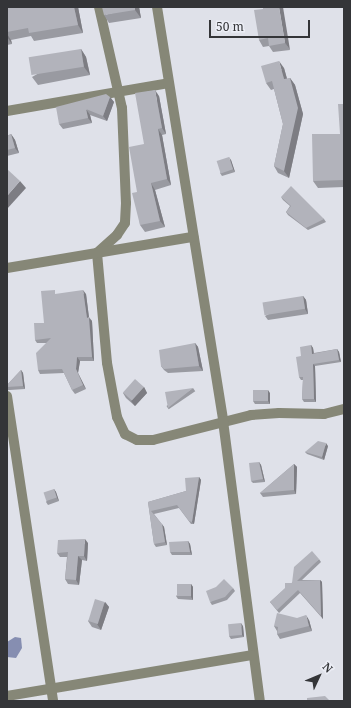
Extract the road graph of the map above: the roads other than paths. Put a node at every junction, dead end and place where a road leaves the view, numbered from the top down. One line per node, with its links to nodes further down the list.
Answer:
1 (99, 7): 4 (street)
2 (157, 7): 3 (street)
3 (169, 83): 4 (street); 6 (street)
4 (119, 91): 5 (street); 7 (street)
5 (7, 111)
6 (193, 237): 7 (street); 11 (street)
7 (97, 253): 8 (street); 11 (street)
8 (7, 268)
9 (7, 396): 13 (street)
10 (344, 409): 11 (street)
11 (223, 421): 12 (street)
12 (252, 655): 13 (street); 16 (street)
13 (52, 690): 14 (street); 15 (street)
14 (7, 696)
15 (53, 701)
16 (260, 701)

